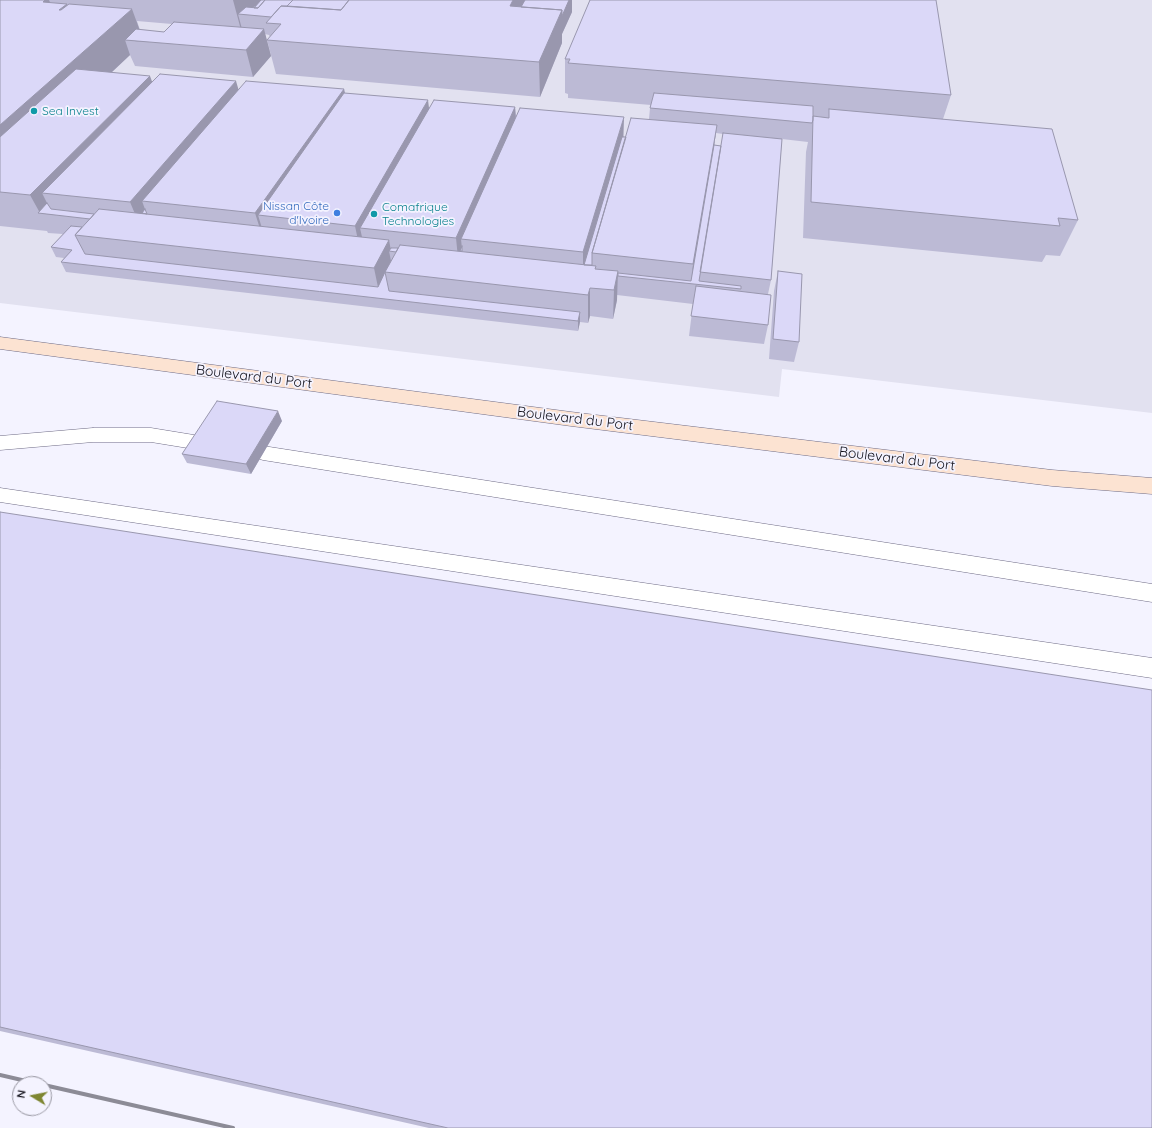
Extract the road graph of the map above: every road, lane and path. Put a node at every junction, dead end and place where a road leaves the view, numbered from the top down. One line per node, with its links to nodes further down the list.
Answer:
1 (0, 343): 5 (main road, Boulevard du Port)
2 (0, 443): 3 (lane)
3 (200, 443)
4 (263, 453): 7 (lane)
5 (1152, 486)
6 (0, 495): 8 (lane)
7 (1152, 593)
8 (1152, 668)

